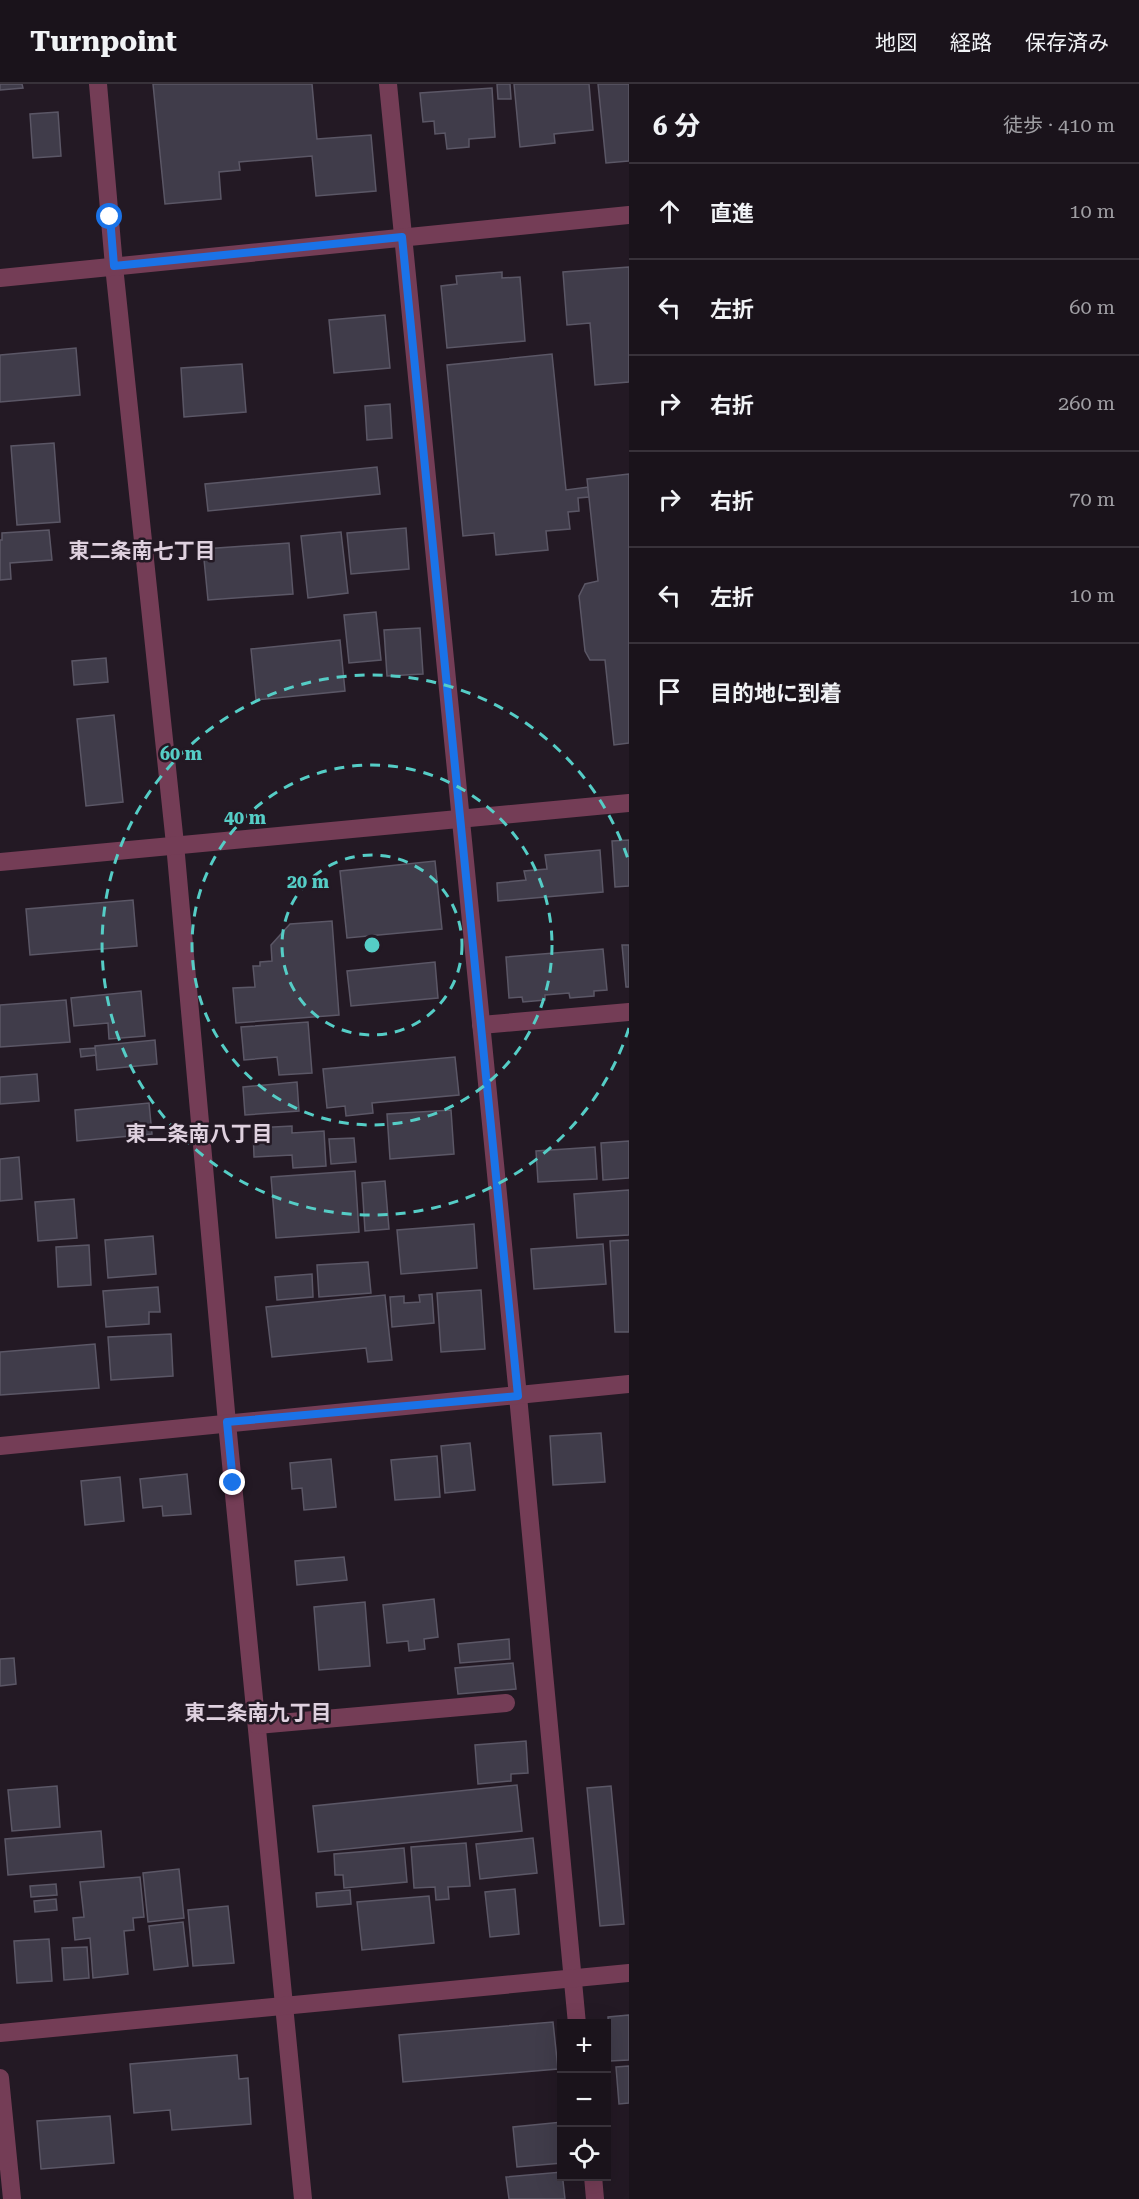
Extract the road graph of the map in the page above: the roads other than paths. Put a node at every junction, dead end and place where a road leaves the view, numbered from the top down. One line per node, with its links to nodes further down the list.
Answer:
1 (98, 84): 5 (street)
2 (388, 84): 4 (street)
3 (629, 215): 4 (street)
4 (402, 237): 5 (street); 8 (street)
5 (114, 266): 6 (street); 9 (street)
6 (0, 278)
7 (629, 803): 8 (street)
8 (461, 820): 9 (street); 12 (street)
9 (175, 844): 10 (street); 15 (street)
10 (0, 862)
11 (629, 1012): 12 (street)
12 (482, 1025): 14 (street)
13 (629, 1384): 14 (street)
14 (518, 1396): 15 (street); 20 (street)
15 (227, 1422): 16 (street); 18 (street)
16 (0, 1446)
17 (506, 1703): 18 (street)
18 (257, 1725): 21 (street)
19 (629, 1973): 20 (street)
20 (572, 1978): 21 (street); 22 (street)
21 (284, 2005): 23 (street); 27 (street)
22 (576, 2019)
23 (0, 2033)
24 (0, 2078): 26 (street)
25 (594, 2181): 28 (street)
26 (12, 2199)
27 (303, 2199)
28 (596, 2199)

